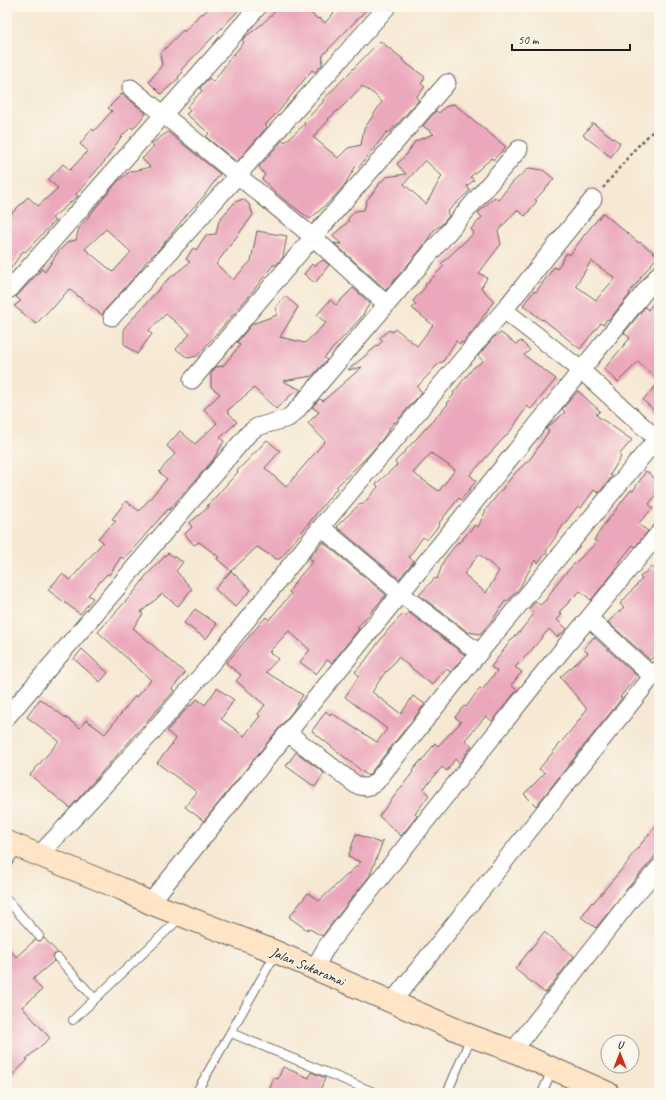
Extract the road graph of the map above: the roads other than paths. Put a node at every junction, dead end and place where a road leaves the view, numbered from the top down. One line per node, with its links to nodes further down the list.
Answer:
1 (258, 7): 5 (street)
2 (387, 7): 7 (street)
3 (447, 83): 9 (street)
4 (131, 88): 5 (street)
5 (164, 114): 7 (street); 11 (street)
6 (519, 149): 12 (street)
7 (238, 175): 9 (street); 14 (street)
8 (593, 199): 13 (street)
9 (313, 237): 12 (street); 16 (street)
10 (659, 274): 15 (street)
11 (10, 289)
12 (386, 304): 24 (street)
13 (504, 310): 15 (street); 18 (street)
14 (112, 317)
15 (581, 370): 17 (street); 20 (street)
16 (192, 380)
17 (658, 438): 22 (street)
18 (321, 527): 20 (street); 27 (street)
19 (659, 532): 21 (street)
20 (401, 594): 22 (street); 25 (street)
21 (589, 618): 23 (street); 35 (street)
22 (479, 653): 25 (street)
23 (656, 672): 37 (street)
24 (7, 717)
25 (289, 734): 30 (street)
26 (10, 850): 27 (street, Jalan Sukaramai)
27 (39, 855): 30 (street, Jalan Sukaramai)
28 (659, 868): 41 (street)
29 (7, 900): 32 (lane)
30 (150, 903): 31 (street, Jalan Sukaramai)
31 (182, 916): 33 (street, Jalan Sukaramai); 36 (lane)
32 (39, 936)
33 (276, 952): 35 (street, Jalan Sukaramai); 39 (lane)
34 (58, 958): 36 (lane)
35 (314, 969): 37 (street, Jalan Sukaramai)
36 (95, 999): 38 (lane)
37 (392, 1002): 40 (street, Jalan Sukaramai)
38 (73, 1020)
39 (231, 1033): 43 (lane); 44 (lane)
40 (471, 1036): 41 (street, Jalan Sukaramai); 45 (lane)
41 (513, 1051): 42 (street, Jalan Sukaramai)
42 (553, 1069): 46 (lane); 47 (street, Jalan Sukaramai)
43 (196, 1093)
44 (376, 1093)
45 (447, 1093)
46 (542, 1093)
47 (608, 1093)

